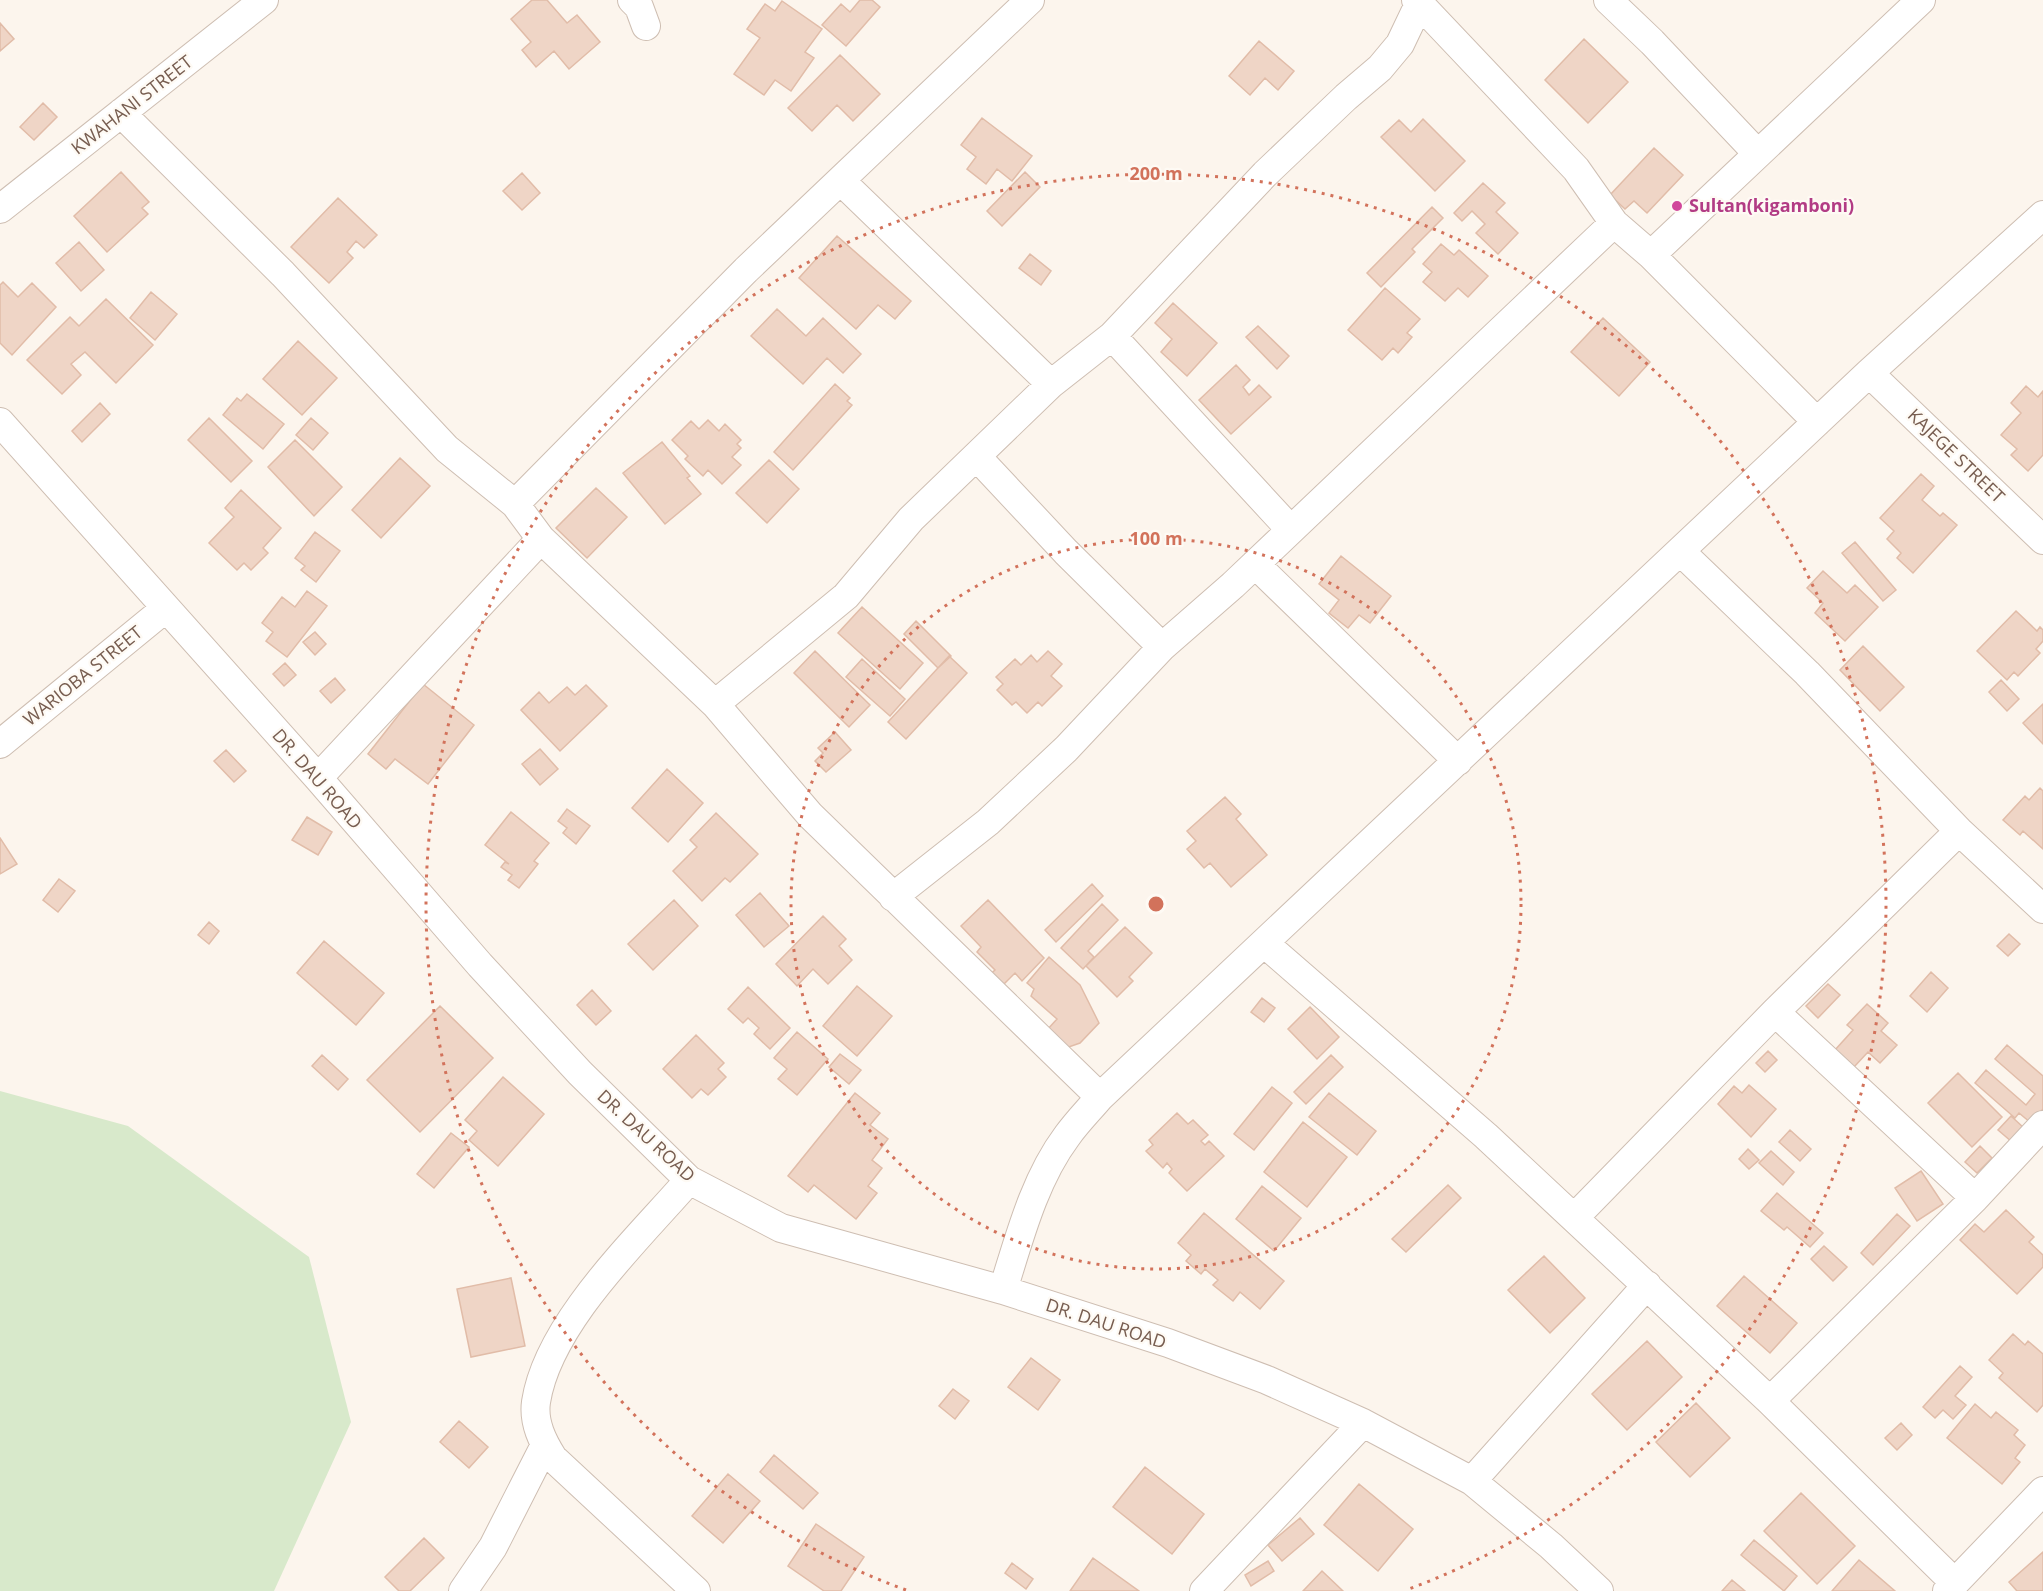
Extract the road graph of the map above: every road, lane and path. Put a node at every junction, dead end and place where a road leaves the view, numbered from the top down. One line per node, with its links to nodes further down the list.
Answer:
1 (264, 0): 8 (street, KWAHANI STREET)
2 (632, 0): 7 (street)
3 (1608, 0): 9 (street)
4 (1921, 0): 9 (street)
5 (1418, 1): 13 (street); 15 (street)
6 (1021, 3): 10 (street)
7 (646, 26)
8 (121, 113): 11 (street, KWAHANI STREET); 21 (street)
9 (1757, 153): 14 (street)
10 (841, 181): 17 (street); 21 (street)
11 (0, 209)
12 (2043, 215): 16 (street)
13 (1614, 223): 14 (street); 22 (street)
14 (1651, 255): 19 (street)
15 (1112, 336): 17 (street); 22 (street)
16 (1869, 373): 19 (street); 24 (street, KAJEGE STREET)
17 (1051, 384): 20 (street)
18 (0, 422): 27 (street, DR. DAU ROAD)
19 (1817, 422): 25 (street)
20 (977, 457): 28 (street); 29 (street)
21 (515, 504): 23 (street)
22 (1290, 529): 26 (street)
23 (541, 539): 29 (street); 32 (street)
24 (2043, 540)
25 (1680, 551): 31 (street); 33 (street)
26 (1255, 564): 28 (street); 31 (street)
27 (166, 608): 30 (street, WARIOBA STREET); 32 (street, DR. DAU ROAD)
28 (1162, 647): 34 (street)
29 (715, 704): 34 (street)
30 (0, 744)
31 (1458, 761): 36 (street)
32 (318, 778): 40 (street, DR. DAU ROAD)
33 (1959, 831): 35 (street); 37 (street)
34 (893, 897): 38 (street)
35 (2043, 909)
36 (1264, 943): 38 (street); 42 (street)
37 (1775, 1012): 41 (street); 42 (street)
38 (1100, 1097): 44 (street)
39 (2039, 1138): 41 (street)
40 (689, 1180): 44 (street, DR. DAU ROAD); 47 (street)
41 (1975, 1198): 45 (street)
42 (1574, 1218): 43 (street)
43 (1647, 1285): 45 (street); 48 (street)
44 (1003, 1290): 46 (street, DR. DAU ROAD)
45 (1770, 1401): 50 (street)
46 (1363, 1423): 48 (street, DR. DAU ROAD); 53 (street)
47 (545, 1445): 51 (street); 52 (street)
48 (1472, 1481): 54 (street, DR. DAU ROAD)
49 (2043, 1491): 50 (street)
50 (1951, 1587)
51 (463, 1591)
52 (696, 1591)
53 (1204, 1591)
54 (1599, 1591)

